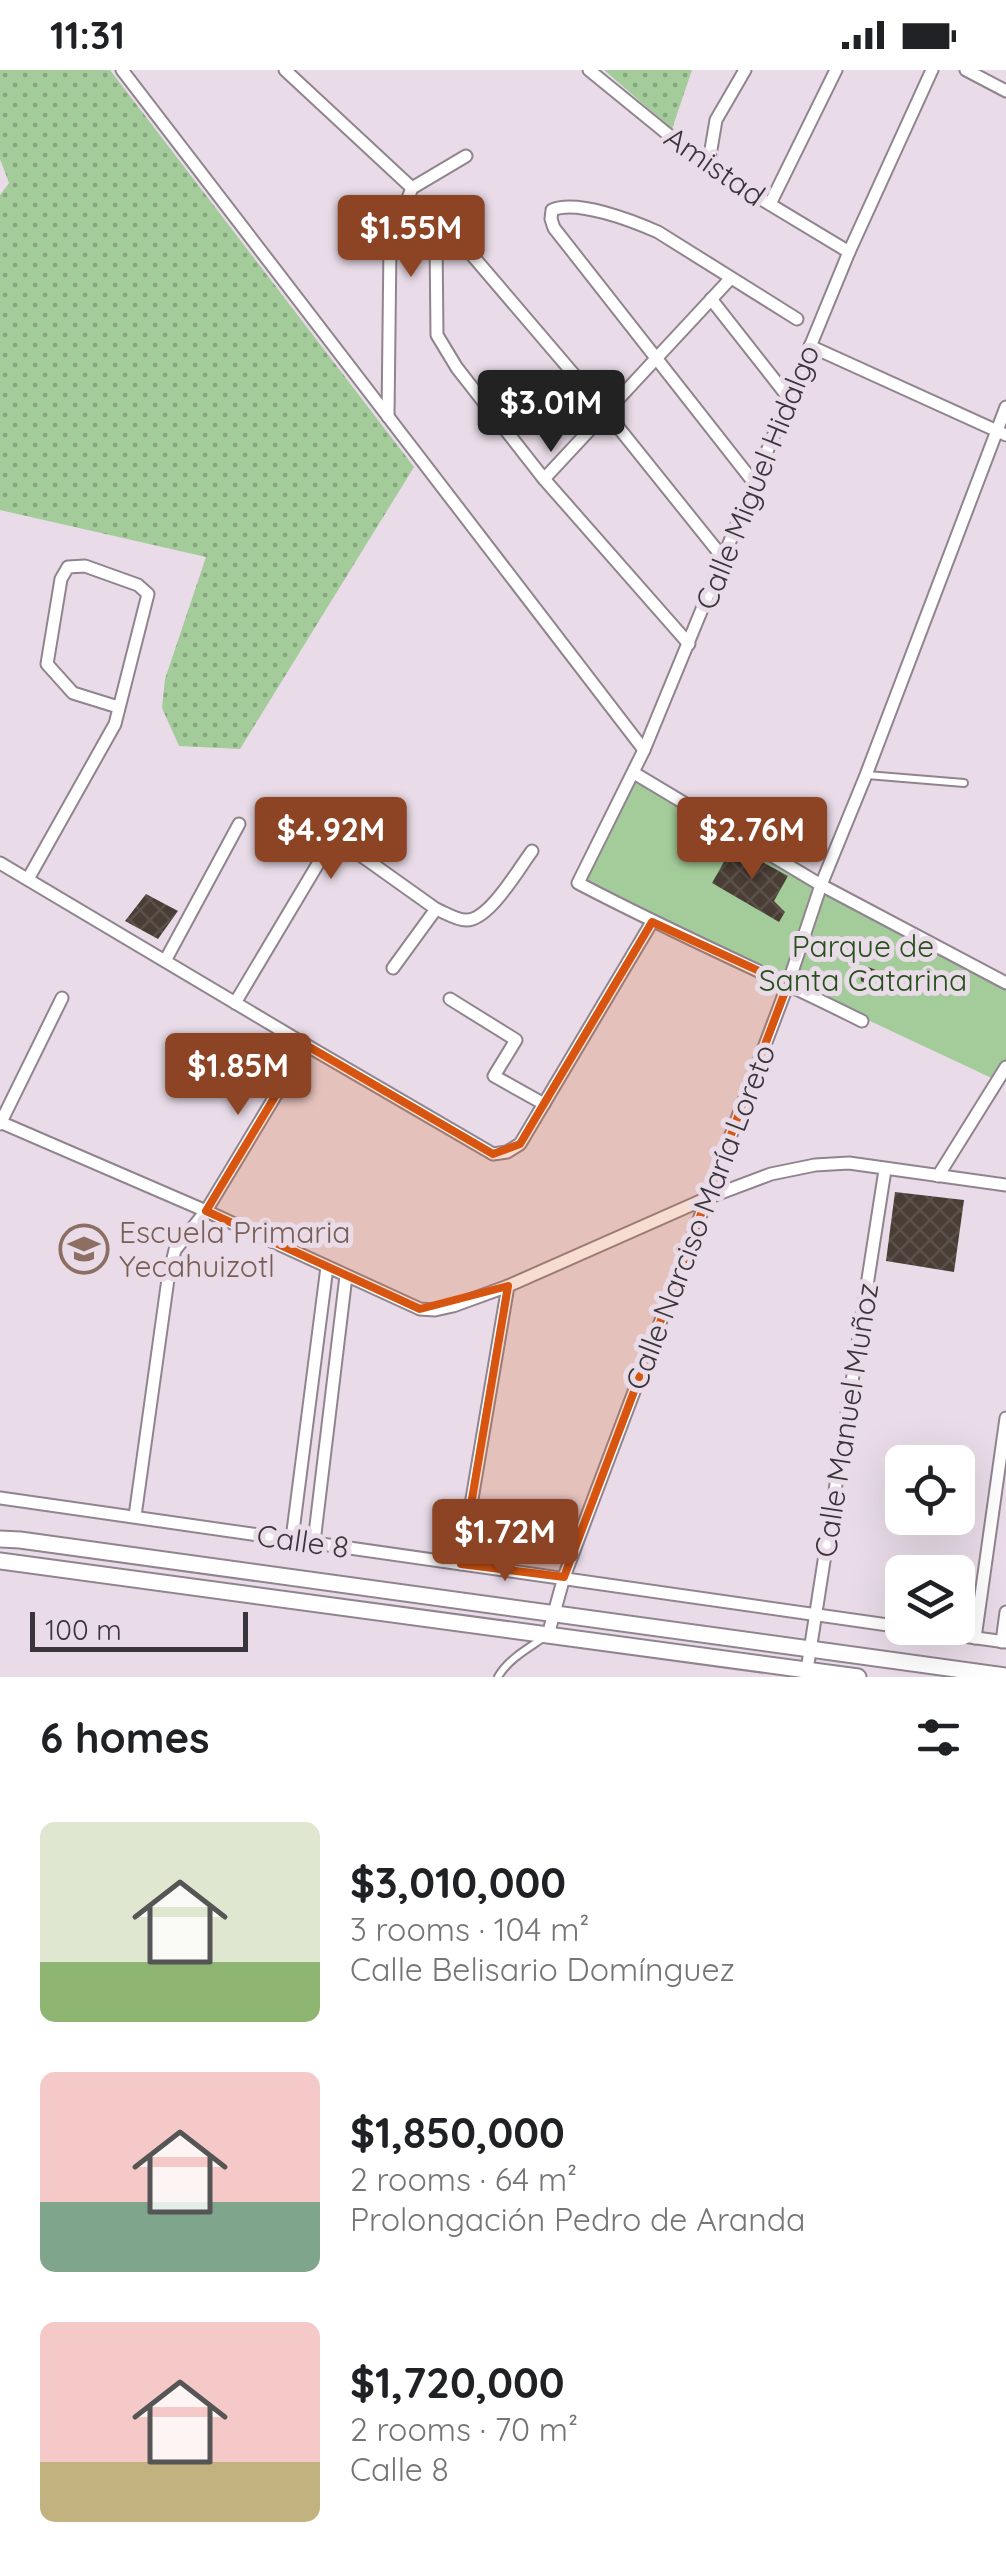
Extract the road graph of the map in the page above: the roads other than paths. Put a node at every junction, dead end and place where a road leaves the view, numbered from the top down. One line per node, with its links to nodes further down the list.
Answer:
1 (122, 70): 22 (street)
2 (285, 70): 11 (street)
3 (589, 70): 10 (street, Amistad)
4 (745, 70): 10 (street)
5 (836, 70): 12 (street)
6 (932, 70): 13 (street, Calle Miguel Hidalgo)
7 (966, 70): 8 (street)
8 (1006, 91)
9 (466, 156): 11 (street)
10 (708, 167): 12 (street, Amistad)
11 (412, 188): 22 (street)
12 (770, 204): 13 (street, Amistad)
13 (848, 252): 17 (street, Calle Miguel Hidalgo)
14 (731, 278): 15 (street); 16 (street); 18 (street)
15 (711, 299): 18 (street); 19 (street)
16 (798, 319)
17 (810, 346): 19 (street, Calle Miguel Hidalgo); 23 (street)
18 (655, 359): 21 (street); 25 (street)
19 (788, 397): 25 (street, Calle Miguel Hidalgo)
20 (1006, 408): 23 (street, Calle Narciso María Loreto)
21 (606, 412): 24 (street); 24 (street); 26 (street)
22 (388, 416): 29 (street)
23 (1001, 433): 31 (street, Calle Narciso María Loreto)
24 (544, 480): 27 (street)
25 (754, 484): 26 (street, Calle Miguel Hidalgo)
26 (724, 559): 27 (street, Calle Miguel Hidalgo)
27 (688, 644): 29 (street, Calle Miguel Hidalgo)
28 (118, 708): 28 (street); 36 (street)
29 (644, 750): 30 (street, Calle Miguel Hidalgo)
30 (634, 772): 37 (street); 39 (street, Calle Miguel Hidalgo)
31 (866, 775): 32 (lane); 37 (street, Calle Narciso María Loreto)
32 (964, 783)
33 (239, 824): 40 (street)
34 (532, 851): 38 (street)
35 (0, 862): 36 (street)
36 (28, 879): 40 (street)
37 (821, 885): 42 (street); 43 (street, Calle Narciso María Loreto)
38 (436, 908): 41 (street); 46 (street)
39 (652, 922): 43 (street); 50 (street)
40 (164, 961): 46 (street)
41 (394, 968)
42 (1006, 983)
43 (788, 984): 47 (street); 55 (street, Calle Narciso María Loreto)
44 (62, 998): 51 (street)
45 (450, 999): 50 (street)
46 (235, 1003): 48 (street)
47 (862, 1021)
48 (306, 1045): 50 (street); 56 (street)
49 (1005, 1073): 53 (street)
50 (544, 1104)
51 (0, 1123): 56 (street)
52 (885, 1170): 53 (street); 55 (street); 71 (street, Calle Manuel Muñoz)
53 (938, 1176): 54 (street)
54 (1006, 1185)
55 (706, 1198): 59 (street); 68 (street, Calle Narciso María Loreto)
56 (206, 1211): 57 (street); 62 (street)
57 (327, 1267): 58 (street); 64 (street)
58 (346, 1276): 59 (street); 65 (street)
59 (508, 1286): 67 (street)
60 (1006, 1418): 74 (street)
61 (0, 1498): 62 (street, Calle 8)
62 (135, 1516): 64 (street, Calle 8)
63 (0, 1539): 70 (main road)
64 (292, 1539): 65 (street, Calle 8)
65 (314, 1542): 67 (street, Calle 8)
66 (0, 1561): 73 (main road)
67 (462, 1564): 68 (street, Calle 8)
68 (564, 1578): 70 (street, Calle Narciso María Loreto); 71 (street, Calle 8)
69 (1006, 1612): 75 (street)
70 (554, 1614): 73 (street, Calle Narciso María Loreto); 76 (main road)
71 (816, 1614): 72 (street, Calle 8); 76 (street, Calle Manuel Muñoz)
72 (885, 1624)
73 (548, 1634): 77 (main road); 79 (lane)
74 (975, 1638): 75 (street, Calle 8)
75 (1004, 1642)
76 (811, 1649): 77 (street, Calle Manuel Muñoz); 78 (main road)
77 (807, 1670): 80 (main road)
78 (1006, 1676)
79 (498, 1677)
80 (858, 1677)

